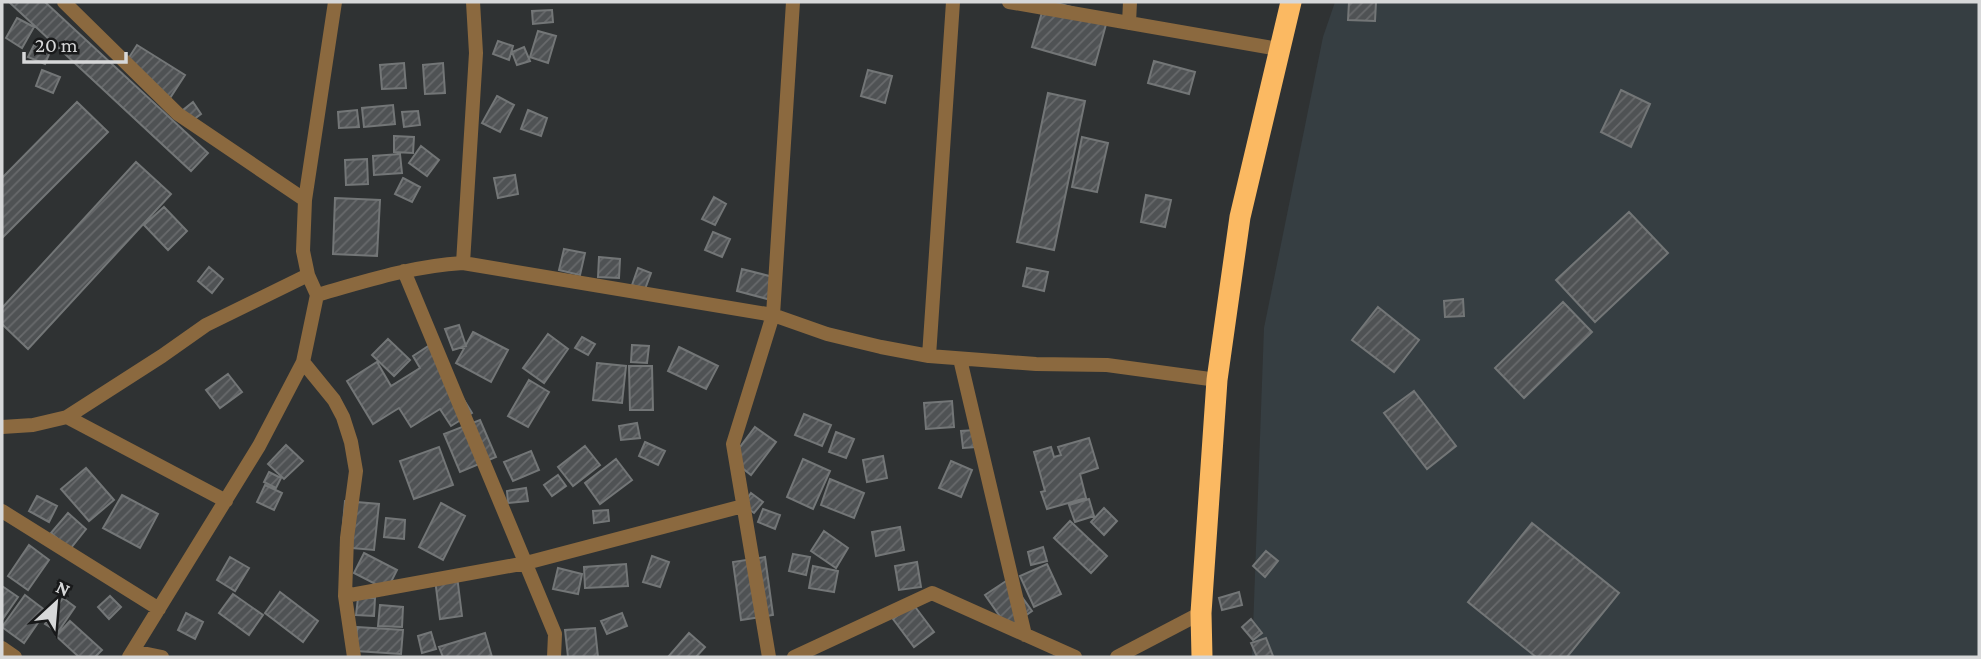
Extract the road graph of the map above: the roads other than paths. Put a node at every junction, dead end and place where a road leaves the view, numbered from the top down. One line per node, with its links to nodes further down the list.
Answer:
1 (64, 2): 11 (street)
2 (335, 2): 11 (street)
3 (473, 2): 12 (street)
4 (793, 2): 16 (street)
5 (953, 2): 17 (street)
6 (1009, 2): 9 (street)
7 (1130, 2): 9 (street)
8 (1291, 2): 10 (highway)
9 (1129, 23): 10 (street)
10 (1279, 49): 20 (highway)
11 (305, 200): 14 (street)
12 (463, 263): 13 (street); 16 (street)
13 (404, 271): 15 (street); 26 (street)
14 (308, 275): 15 (street); 21 (street)
15 (317, 295): 19 (street)
16 (773, 315): 17 (street); 24 (street)
17 (929, 356): 18 (street)
18 (960, 359): 20 (street); 30 (street)
19 (303, 362): 23 (street); 27 (street)
20 (1217, 380): 29 (highway)
21 (67, 416): 22 (street); 23 (street)
22 (2, 427)
23 (226, 501): 28 (street)
24 (743, 506): 26 (street); 37 (street)
25 (2, 511): 28 (street)
26 (526, 563): 27 (street); 36 (street)
27 (345, 596): 35 (street)
28 (159, 609): 32 (street)
29 (1201, 613): 40 (street); 41 (highway)
30 (1025, 635): 38 (street); 39 (street)
31 (2, 649): 33 (street)
32 (131, 654): 34 (street)
33 (15, 657)
34 (162, 657)
35 (354, 657)
36 (554, 657)
37 (769, 657)
38 (794, 657)
39 (1075, 657)
40 (1117, 657)
41 (1202, 657)

